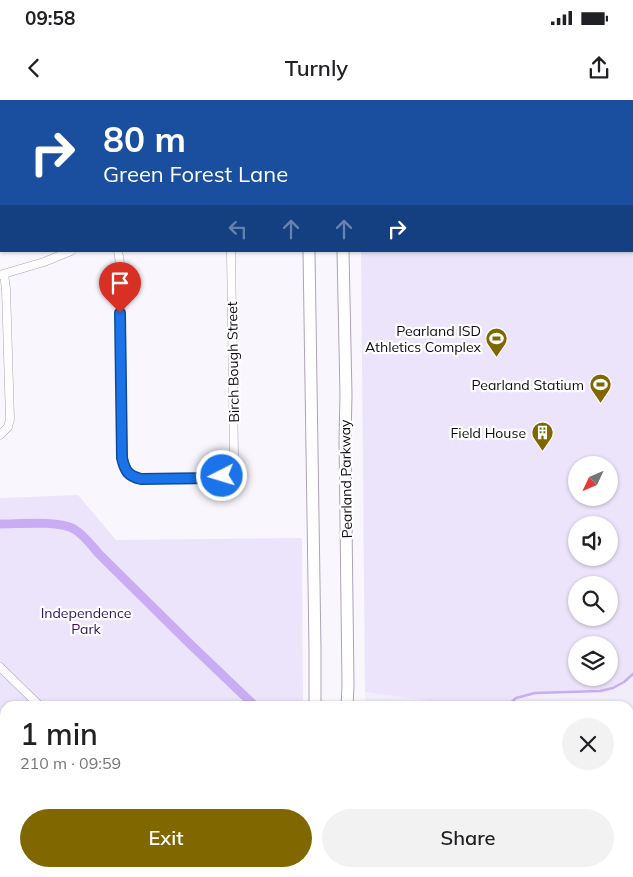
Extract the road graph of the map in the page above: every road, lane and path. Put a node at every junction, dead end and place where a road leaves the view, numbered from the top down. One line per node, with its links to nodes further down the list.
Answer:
1 (68, 252): 6 (street)
2 (118, 252): 3 (street, Birch Bough Street)
3 (231, 252)
4 (309, 252): 10 (main road)
5 (343, 252): 11 (main road, Pearland Parkway)
6 (2, 274): 7 (street)
7 (2, 434)
8 (0, 667): 9 (street)
9 (35, 701)
10 (315, 701)
11 (347, 701)

